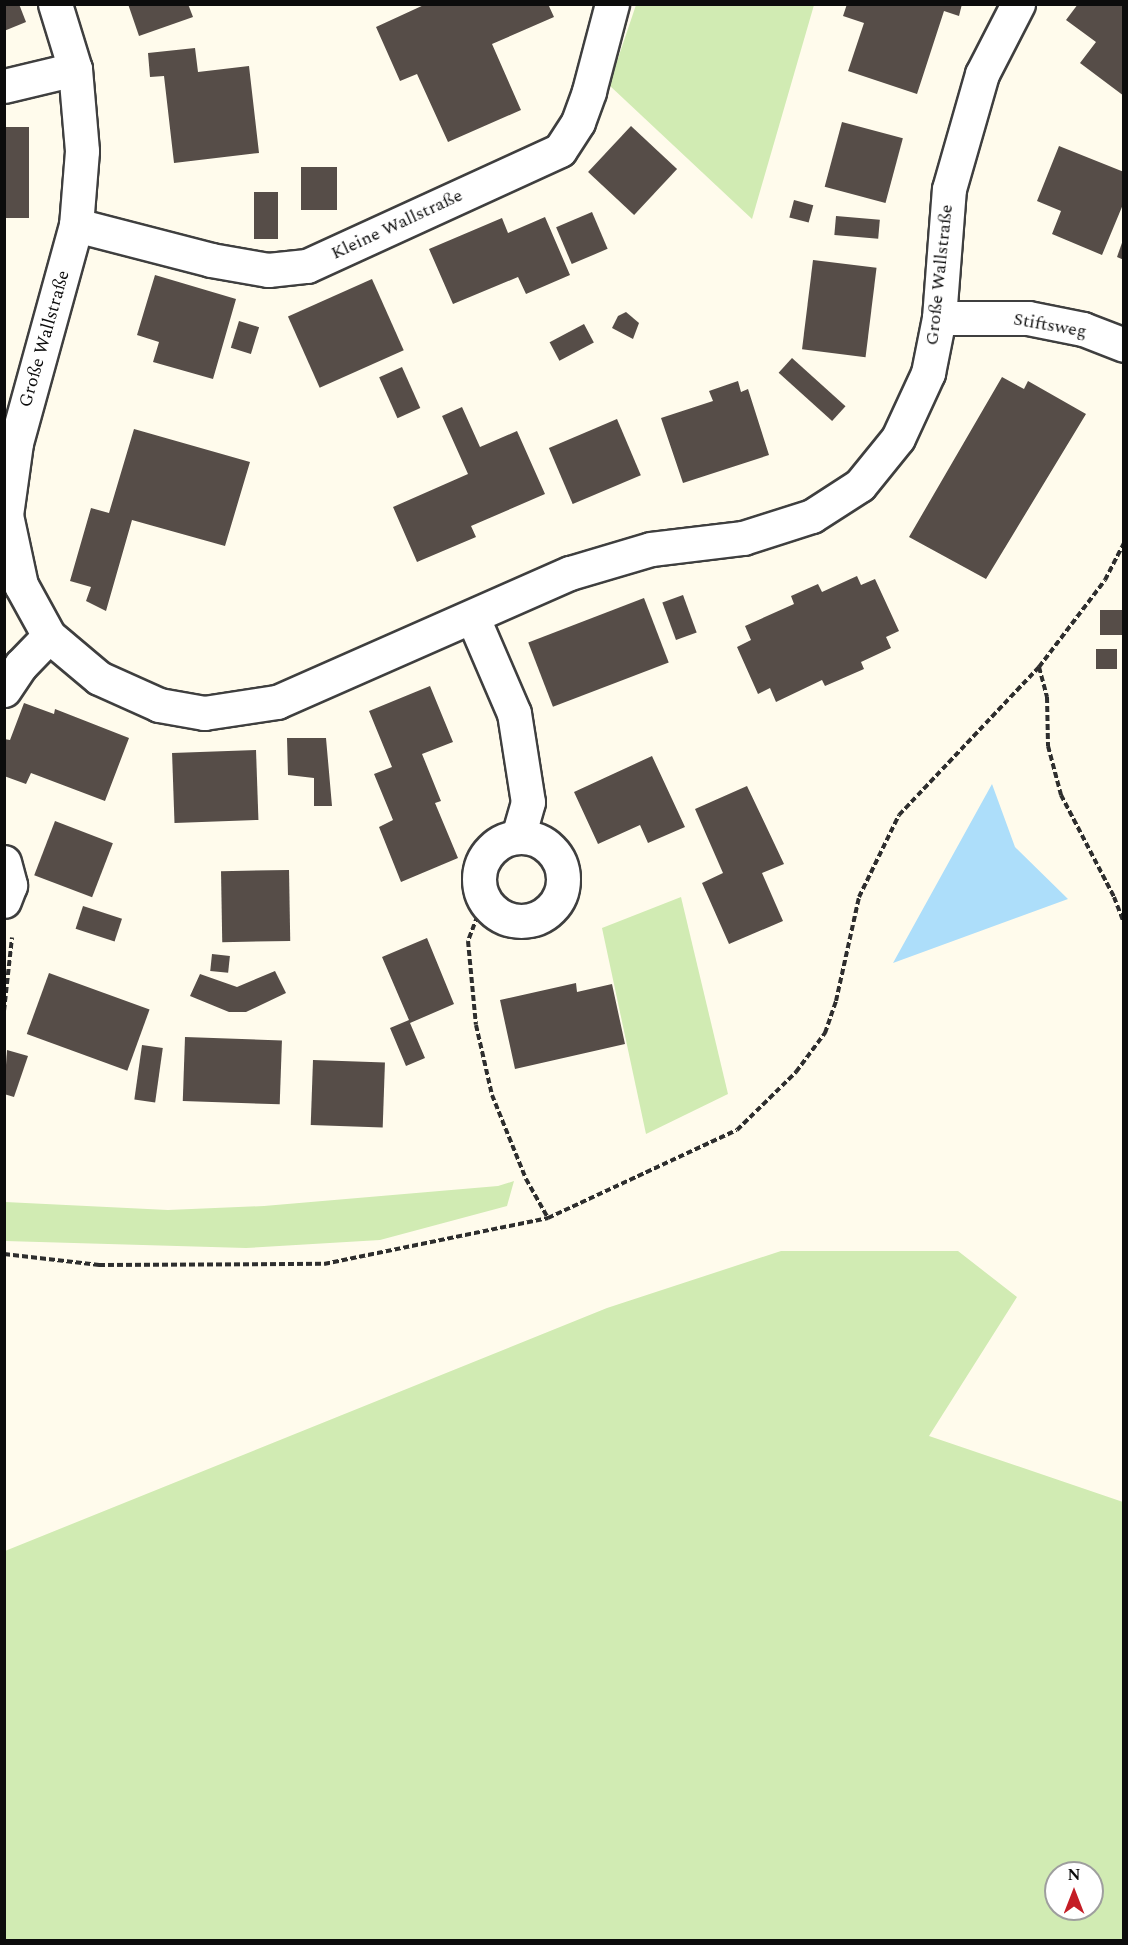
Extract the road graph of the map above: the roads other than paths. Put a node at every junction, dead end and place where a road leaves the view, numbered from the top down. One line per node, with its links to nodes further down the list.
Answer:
1 (55, 4): 4 (street, Große Wallstraße)
2 (612, 4): 6 (street, Kleine Wallstraße)
3 (1018, 4): 7 (street, Große Wallstraße)
4 (75, 69): 5 (street); 6 (street, Große Wallstraße)
5 (4, 86)
6 (76, 225): 10 (street, Große Wallstraße)
7 (939, 318): 8 (street, Stiftsweg); 9 (street, Große Wallstraße)
8 (1124, 345)
9 (473, 618): 10 (street, Große Wallstraße); 12 (street)
10 (49, 636): 11 (street)
11 (4, 690)
12 (518, 837): 12 (street)
13 (4, 862): 14 (street)
14 (5, 900)

